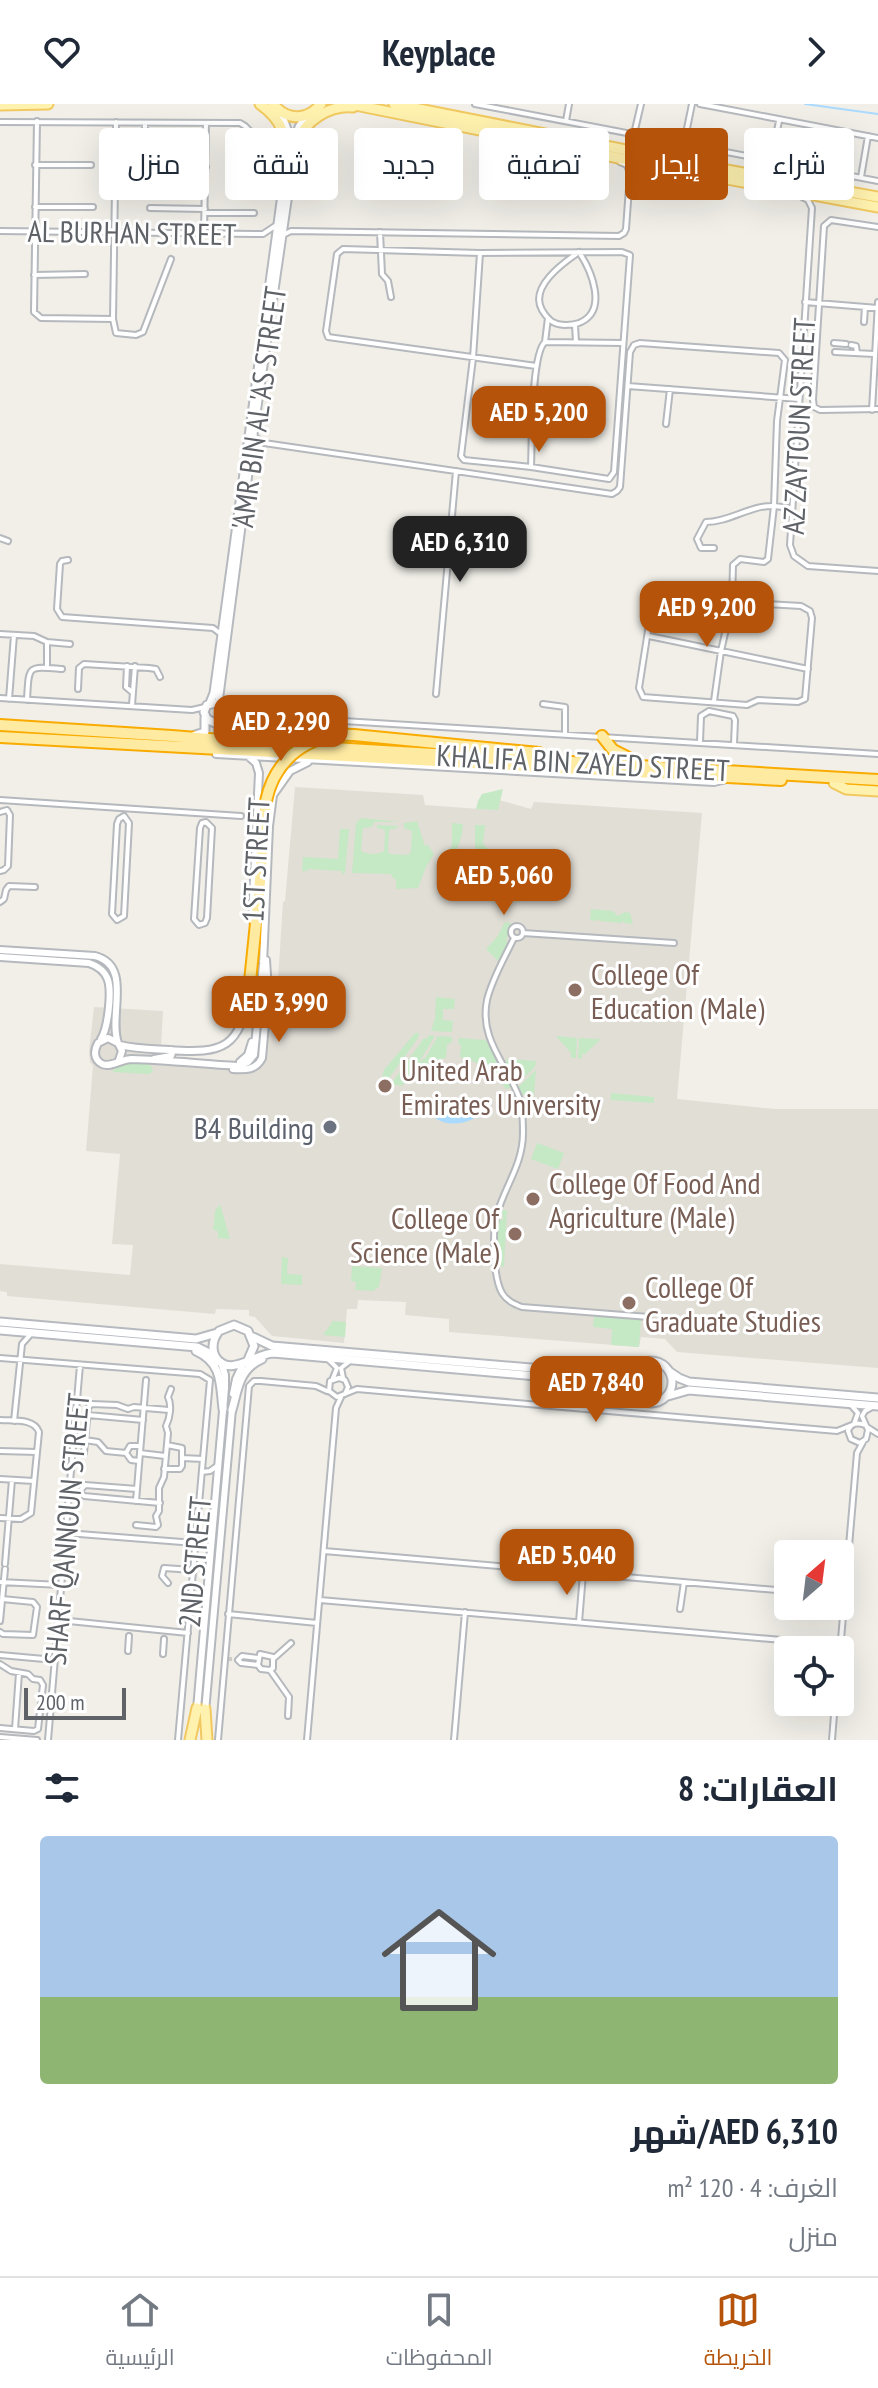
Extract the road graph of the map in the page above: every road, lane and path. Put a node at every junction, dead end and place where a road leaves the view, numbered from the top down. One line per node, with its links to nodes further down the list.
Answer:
1 (48, 104): 10 (main road)
2 (260, 104): 24 (main road)
3 (333, 104): 12 (main road)
4 (350, 104): 13 (main road)
5 (475, 104): 16 (street)
6 (569, 104): 16 (street)
7 (641, 104): 28 (street)
8 (692, 104): 29 (street)
9 (700, 104): 14 (street)
10 (0, 105)
11 (275, 107): 12 (main road); 25 (main road, 'AMR BIN AL 'AS STREET)
12 (315, 109): 26 (main road, 'AMR BIN AL 'AS STREET)
13 (393, 109): 27 (main road); 31 (main road); 35 (main road)
14 (780, 120): 30 (street); 33 (street)
15 (37, 121): 17 (street); 18 (street); 36 (street)
16 (566, 121): 32 (street)
17 (0, 122)
18 (116, 122): 19 (street); 60 (street)
19 (145, 122): 20 (street); 21 (street)
20 (206, 123): 22 (street); 23 (street)
21 (145, 128)
22 (206, 128)
23 (247, 128)
24 (280, 128)
25 (286, 128)
26 (299, 128)
27 (306, 128)
28 (635, 128)
29 (687, 128)
30 (778, 128)
31 (479, 129)
32 (625, 132)
33 (868, 136): 34 (street); 40 (street)
34 (878, 138)
35 (625, 150)
36 (35, 165): 37 (street); 48 (street)
37 (91, 165)
38 (728, 169): 42 (main road)
39 (854, 177): 40 (street)
40 (861, 178): 41 (street)
41 (878, 181)
42 (878, 197)
43 (205, 200): 53 (street)
44 (283, 200): 55 (main road, 'AMR BIN AL 'AS STREET)
45 (628, 200): 61 (street)
46 (808, 200): 51 (street)
47 (836, 200): 52 (main road)
48 (35, 207): 49 (street); 58 (street)
49 (93, 207)
50 (150, 208): 53 (street)
51 (812, 208): 52 (street); 73 (street, AZ ZAYTOUN STREET)
52 (878, 208)
53 (205, 211): 54 (street); 62 (street)
54 (254, 213)
55 (280, 223): 59 (street); 63 (street, AL BURHAN STREET); 64 (main road, 'AMR BIN AL 'AS STREET); 65 (main road, 'AMR BIN AL 'AS STREET)
56 (878, 227): 74 (street)
57 (0, 231): 58 (street, AL BURHAN STREET)
58 (35, 231): 60 (street, AL BURHAN STREET); 71 (street)
59 (291, 231): 61 (street); 64 (street)
60 (115, 232): 62 (street, AL BURHAN STREET); 78 (street)
61 (380, 232): 66 (street)
62 (204, 233): 63 (street, AL BURHAN STREET)
63 (263, 234): 65 (street, AL BURHAN STREET)
64 (281, 236): 94 (main road, 'AMR BIN AL 'AS STREET)
65 (274, 242): 107 (main road, 'AMR BIN AL 'AS STREET)
66 (382, 250): 68 (street); 72 (street); 86 (street)
67 (579, 252): 68 (street); 77 (street); 80 (street); 83 (street)
68 (480, 253): 86 (street)
69 (171, 259): 78 (street)
70 (85, 274): 71 (street)
71 (34, 275): 78 (street)
72 (391, 297)
73 (805, 302): 74 (street); 91 (street, AZ ZAYTOUN STREET)
74 (819, 303): 76 (street); 92 (street)
75 (878, 306): 76 (street); 85 (street)
76 (865, 307): 79 (street)
77 (548, 318): 80 (street); 81 (street)
78 (113, 319)
79 (864, 322)
80 (575, 324): 82 (street)
81 (545, 342): 82 (street); 87 (street)
82 (576, 342): 83 (street)
83 (623, 343): 97 (street)
84 (857, 353): 84 (street); 85 (street)
85 (874, 354): 92 (street)
86 (473, 358): 87 (street); 97 (street)
87 (536, 366): 97 (street)
88 (628, 386): 89 (street); 90 (street); 98 (street)
89 (670, 389): 90 (street); 93 (street)
90 (781, 397): 91 (street); 99 (street)
91 (799, 399): 100 (street, AZ ZAYTOUN STREET)
92 (875, 410)
93 (666, 424)
94 (254, 427): 95 (street); 96 (main road, 'AMR BIN AL 'AS STREET)
95 (264, 443): 96 (street); 98 (street)
96 (250, 457): 133 (main road, 'AMR BIN AL 'AS STREET)
97 (531, 467)
98 (456, 471): 124 (street)
99 (774, 506): 100 (street); 103 (street); 106 (street)
100 (791, 508): 105 (street, AZ ZAYTOUN STREET)
101 (0, 538): 102 (street)
102 (8, 541)
103 (714, 548)
104 (68, 560): 108 (street)
105 (878, 571)
106 (732, 602): 112 (street); 115 (street); 120 (street)
107 (224, 616): 108 (street); 111 (main road, 'AMR BIN AL 'AS STREET)
108 (213, 628): 111 (street)
109 (0, 634): 110 (street)
110 (14, 635): 113 (street); 126 (street)
111 (222, 635): 129 (main road, 'AMR BIN AL 'AS STREET)
112 (648, 636): 115 (street); 128 (street)
113 (47, 642): 114 (street); 118 (street)
114 (70, 644)
115 (721, 651): 120 (street); 128 (street)
116 (127, 666): 117 (street); 122 (street); 123 (street)
117 (135, 666): 121 (street); 123 (street)
118 (47, 668): 119 (street); 127 (street)
119 (62, 669)
120 (808, 669): 128 (street)
121 (160, 677)
122 (78, 689)
123 (133, 692): 131 (street)
124 (436, 694)
125 (0, 698): 126 (street)
126 (9, 699): 127 (street)
127 (27, 700): 131 (street)
128 (714, 701)
129 (209, 704): 132 (street); 133 (main road); 134 (main road, 'AMR BIN AL 'AS STREET)
130 (543, 704): 136 (street)
131 (132, 705): 132 (street)
132 (192, 710): 134 (street)
133 (222, 713): 134 (main road); 136 (street); 142 (main road)
134 (205, 717): 137 (main road)
135 (0, 725): 137 (highway, KHALIFA BIN ZAYED STREET)
136 (565, 733): 138 (street)
137 (172, 736): 142 (highway, KHALIFA BIN ZAYED STREET)
138 (602, 736): 140 (street); 148 (highway)
139 (0, 737): 141 (highway, KHALIFA BIN ZAYED STREET)
140 (700, 742): 143 (street); 143 (street)
141 (117, 743): 145 (street); 150 (highway, KHALIFA BIN ZAYED STREET)
142 (254, 743): 147 (highway, KHALIFA BIN ZAYED STREET)
143 (734, 745): 144 (street)
144 (878, 754)
145 (248, 756): 146 (street); 149 (street, 1ST STREET)
146 (324, 761): 150 (street); 152 (street, 1ST STREET)
147 (604, 763): 148 (highway, KHALIFA BIN ZAYED STREET); 152 (highway, bridge)
148 (667, 767): 151 (highway, KHALIFA BIN ZAYED STREET)
149 (258, 779): 152 (street); 176 (street, 1ST STREET)
150 (728, 779): 151 (highway, KHALIFA BIN ZAYED STREET)
151 (878, 783)
152 (270, 798): 172 (street, 1ST STREET); 176 (highway)
153 (3, 800): 154 (street, 1ST STREET); 155 (street)
154 (124, 808): 156 (street, 1ST STREET); 157 (street)
155 (2, 810): 161 (street)
156 (207, 814): 158 (street, 1ST STREET); 159 (street)
157 (124, 816): 162 (street); 163 (street)
158 (241, 816)
159 (206, 822): 165 (street); 166 (street)
160 (0, 844): 161 (street)
161 (9, 844): 164 (street)
162 (115, 867): 163 (street); 163 (street)
163 (127, 868)
164 (0, 871)
165 (197, 871): 166 (street); 166 (street)
166 (209, 872)
167 (35, 887): 168 (street)
168 (0, 902)
169 (523, 933): 170 (street); 170 (street); 171 (street)
170 (514, 938): 184 (street)
171 (674, 943)
172 (264, 948): 175 (street, 1ST STREET); 182 (street); 183 (street)
173 (0, 950): 178 (street)
174 (0, 957): 177 (street)
175 (263, 964): 182 (street, 1ST STREET); 183 (street, 1ST STREET)
176 (249, 991): 179 (street, 1ST STREET)
177 (100, 1041): 178 (street); 180 (street)
178 (119, 1044): 179 (street, 1ST STREET); 180 (street)
179 (170, 1050): 181 (street)
180 (119, 1060): 181 (street, 1ST STREET)
181 (151, 1060): 182 (street, 1ST STREET)
182 (201, 1064): 183 (street, 1ST STREET)
183 (209, 1066)
184 (649, 1317)
185 (0, 1322): 187 (main road)
186 (4, 1330): 188 (main road); 190 (street)
187 (219, 1331): 189 (main road); 196 (main road)
188 (34, 1333): 190 (street); 191 (main road)
189 (251, 1335): 198 (main road); 200 (main road)
190 (22, 1344): 195 (street)
191 (175, 1345): 196 (main road); 219 (main road)
192 (282, 1354): 194 (main road); 198 (main road); 219 (main road)
193 (0, 1358): 195 (street)
194 (327, 1358): 197 (main road); 203 (street)
195 (20, 1359): 199 (street); 224 (street)
196 (218, 1359): 198 (main road); 219 (street)
197 (352, 1360): 204 (street); 209 (main road)
198 (246, 1362): 219 (street)
199 (80, 1365): 202 (street); 260 (street, SHARF QANNOUN STREET)
200 (637, 1366): 201 (main road); 209 (main road)
201 (670, 1372): 211 (main road); 212 (main road)
202 (147, 1376): 216 (street); 242 (street, 2ND STREET)
203 (331, 1380): 204 (street); 205 (street); 208 (street)
204 (345, 1381): 207 (street); 210 (street)
205 (316, 1386): 208 (street); 247 (street)
206 (171, 1389): 218 (street)
207 (357, 1389): 210 (street); 227 (street)
208 (330, 1393): 210 (street); 217 (street)
209 (633, 1393): 211 (main road)
210 (343, 1395): 217 (street)
211 (668, 1396): 213 (main road)
212 (878, 1398)
213 (849, 1404): 215 (main road); 225 (street)
214 (117, 1405): 216 (street); 220 (street); 221 (street)
215 (875, 1406): 226 (street)
216 (144, 1408): 218 (street); 223 (street)
217 (336, 1408): 263 (street)
218 (170, 1410): 232 (street)
219 (227, 1410): 244 (street); 247 (street)
220 (88, 1415): 221 (street); 230 (street)
221 (116, 1417): 223 (street)
222 (0, 1420): 224 (street)
223 (143, 1420): 233 (street)
224 (14, 1421): 235 (street)
225 (853, 1424): 226 (street); 227 (street); 229 (street)
226 (866, 1426): 228 (street); 231 (street)
227 (837, 1431): 229 (street)
228 (878, 1434): 231 (street)
229 (850, 1438): 231 (street); 239 (street)
230 (85, 1440): 236 (street); 237 (street)
231 (864, 1440): 239 (street)
232 (167, 1445): 240 (street); 241 (street)
233 (140, 1446): 237 (street); 238 (street)
234 (0, 1451): 235 (street)
235 (37, 1452): 250 (street)
236 (84, 1453)
237 (126, 1453): 243 (street)
238 (140, 1453): 240 (street); 243 (street)
239 (857, 1453): 261 (street)
240 (165, 1456): 245 (street)
241 (182, 1458): 242 (street); 245 (street)
242 (203, 1459): 246 (street, 2ND STREET)
243 (139, 1461): 253 (street)
244 (217, 1466): 246 (street); 251 (street)
245 (164, 1469): 256 (street)
246 (205, 1472): 251 (street); 262 (street, 2ND STREET)
247 (233, 1475): 275 (street); 287 (street)
248 (0, 1479): 249 (street)
249 (12, 1480): 250 (street); 258 (street)
250 (34, 1481): 258 (street)
251 (216, 1481): 299 (street)
252 (107, 1487): 253 (street); 254 (street); 254 (street)
253 (137, 1489): 255 (street)
254 (106, 1498): 255 (street)
255 (136, 1501): 256 (street)
256 (160, 1503): 259 (street)
257 (0, 1518): 258 (street)
258 (10, 1519): 266 (street)
259 (136, 1525)
260 (66, 1533): 262 (street); 269 (street, SHARF QANNOUN STREET)
261 (848, 1540)
262 (196, 1543): 264 (street, 2ND STREET)
263 (324, 1551): 265 (street); 272 (street)
264 (193, 1570): 268 (street); 282 (street, 2ND STREET)
265 (583, 1574): 267 (street); 278 (street)
266 (2, 1582): 269 (street); 271 (street)
267 (684, 1582): 270 (street); 273 (street)
268 (168, 1583)
269 (61, 1585): 277 (street, SHARF QANNOUN STREET)
270 (774, 1590)
271 (1, 1598): 276 (street); 280 (street)
272 (320, 1600): 274 (street); 279 (street)
273 (680, 1609)
274 (465, 1612): 278 (street); 312 (street)
275 (228, 1614): 279 (street); 291 (street)
276 (0, 1619)
277 (59, 1620): 281 (street); 293 (street, SHARF QANNOUN STREET)
278 (579, 1622): 284 (street)
279 (317, 1623): 311 (street)
280 (0, 1632)
281 (129, 1632): 283 (street); 286 (street)
282 (188, 1633): 283 (street); 307 (street, 2ND STREET)
283 (164, 1635): 288 (street)
284 (774, 1641)
285 (291, 1643): 292 (street)
286 (128, 1651)
287 (210, 1653): 291 (street); 296 (street)
288 (163, 1654)
289 (0, 1655): 293 (street)
290 (258, 1658): 291 (street); 292 (street); 295 (street)
291 (225, 1659): 295 (street); 296 (street); 310 (street)
292 (273, 1659): 297 (street)
293 (55, 1660): 306 (street, SHARF QANNOUN STREET)
294 (0, 1664): 298 (street)
295 (258, 1665): 297 (street)
296 (209, 1667): 299 (street)
297 (270, 1670): 300 (street)
298 (19, 1673): 303 (street); 303 (street)
299 (201, 1709): 308 (main road); 309 (main road)
300 (288, 1716)
301 (834, 1716): 313 (street)
302 (0, 1728): 303 (street)
303 (15, 1729)
304 (0, 1737): 305 (street)
305 (37, 1740)
306 (48, 1740)
307 (178, 1740)
308 (192, 1740)
309 (205, 1740)
310 (218, 1740)
311 (307, 1740)
312 (454, 1740)
313 (832, 1740)

